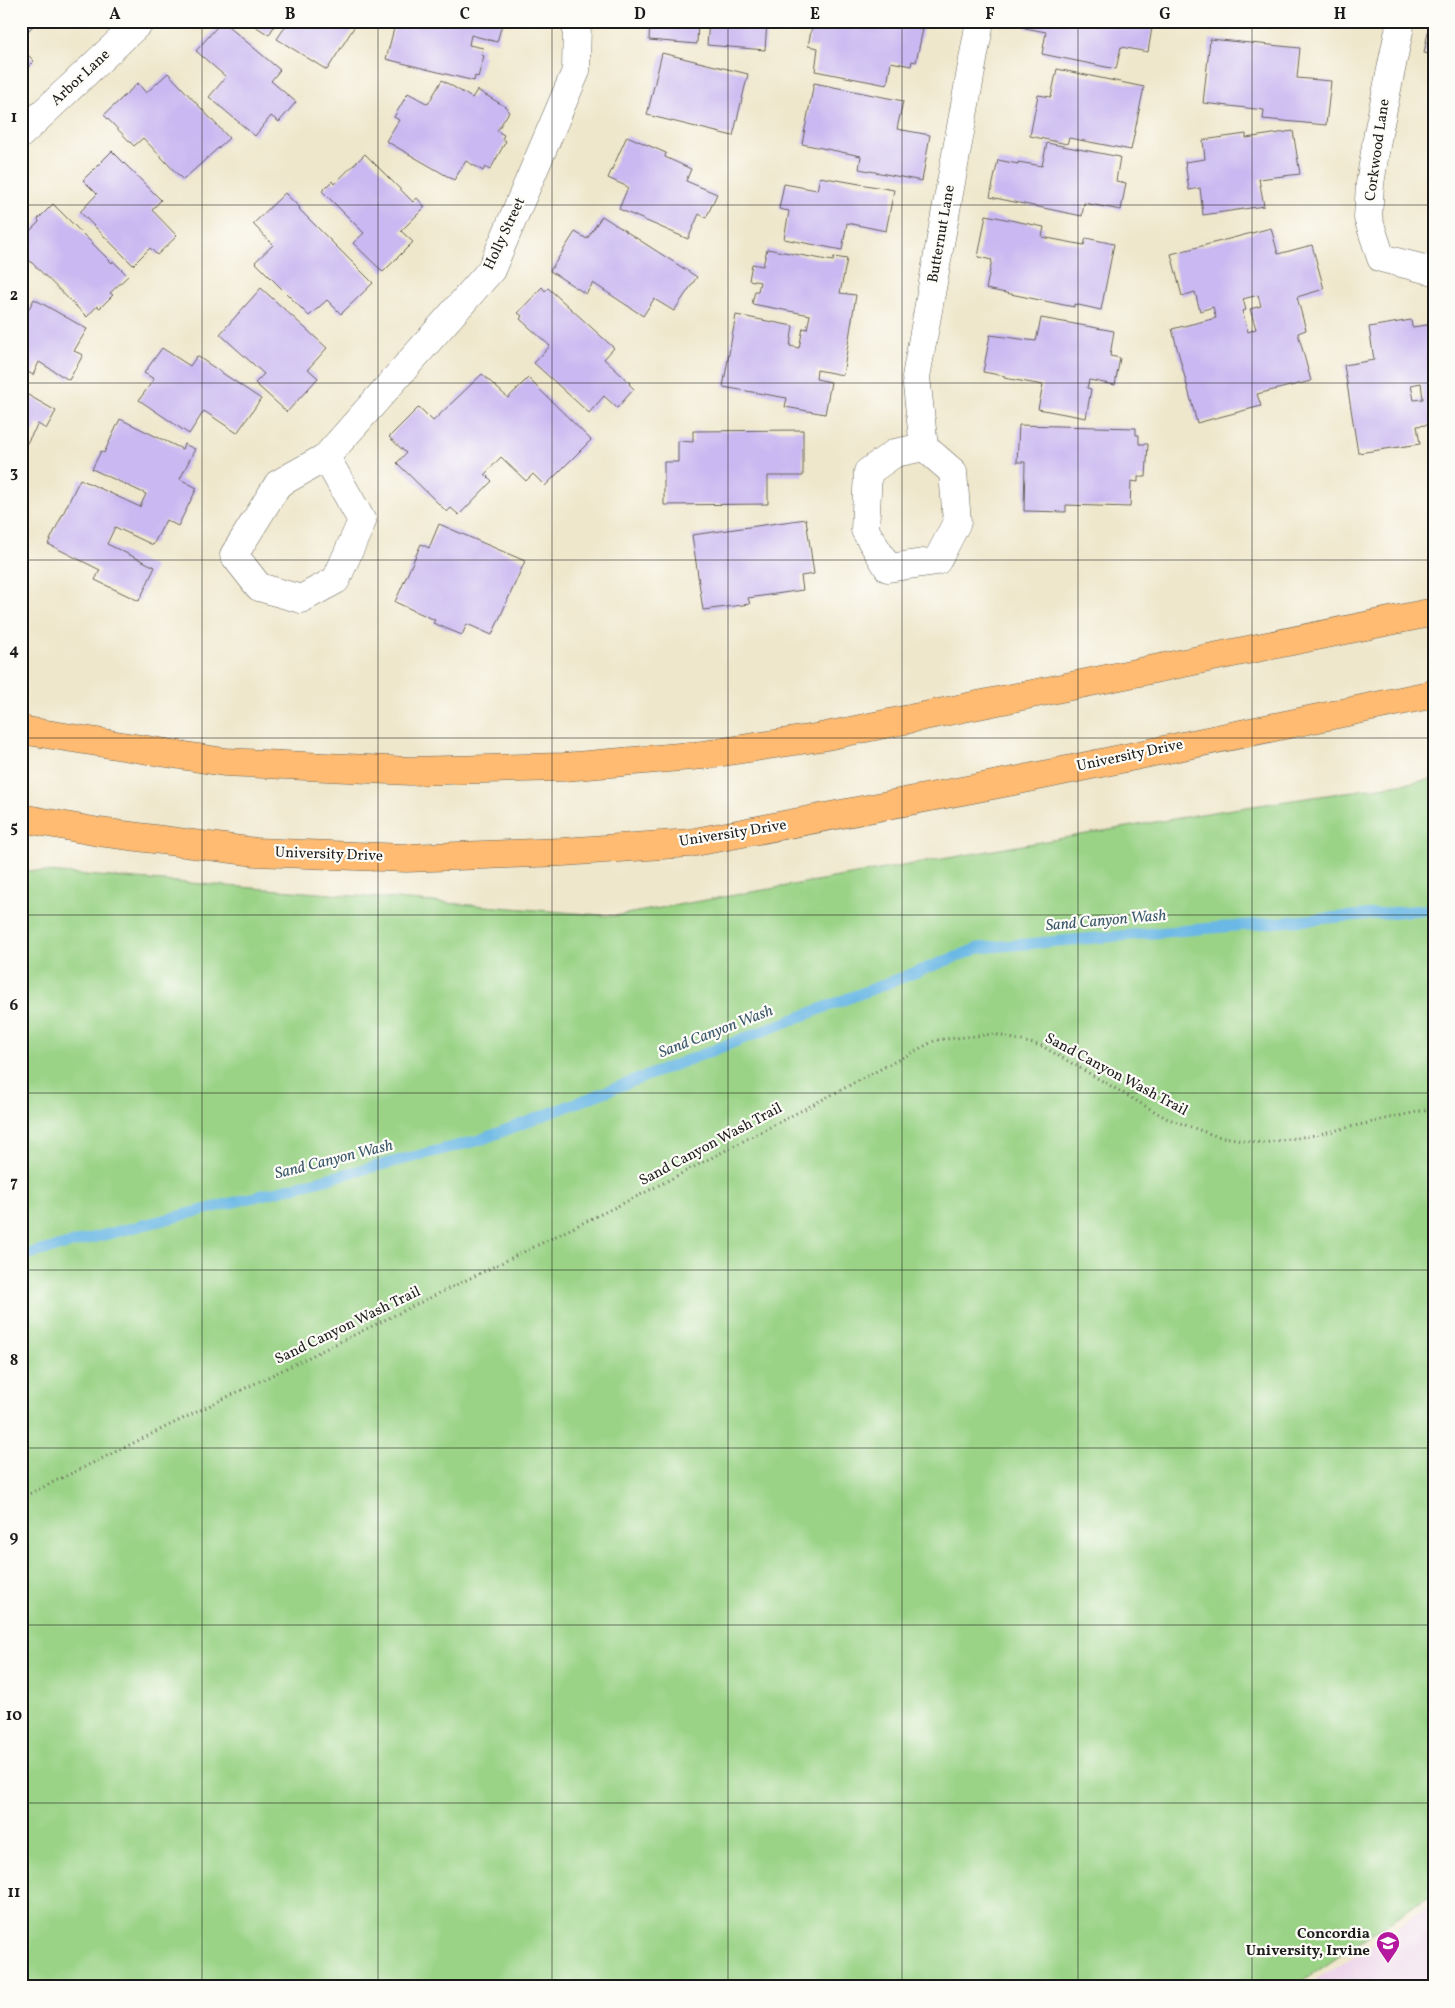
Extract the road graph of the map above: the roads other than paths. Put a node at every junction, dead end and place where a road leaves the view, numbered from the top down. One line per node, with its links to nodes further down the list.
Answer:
1 (141, 21): 5 (street, Arbor Lane)
2 (577, 21): 8 (street, Holly Street)
3 (980, 21): 7 (street, Butternut Lane)
4 (1401, 21): 6 (street, Corkwood Lane)
5 (21, 134)
6 (1431, 270)
7 (924, 447): 7 (street)
8 (326, 458): 8 (street, Holly Street)
9 (1434, 612): 11 (main road)
10 (1434, 694): 12 (main road, University Drive)
11 (21, 730)
12 (21, 818)

